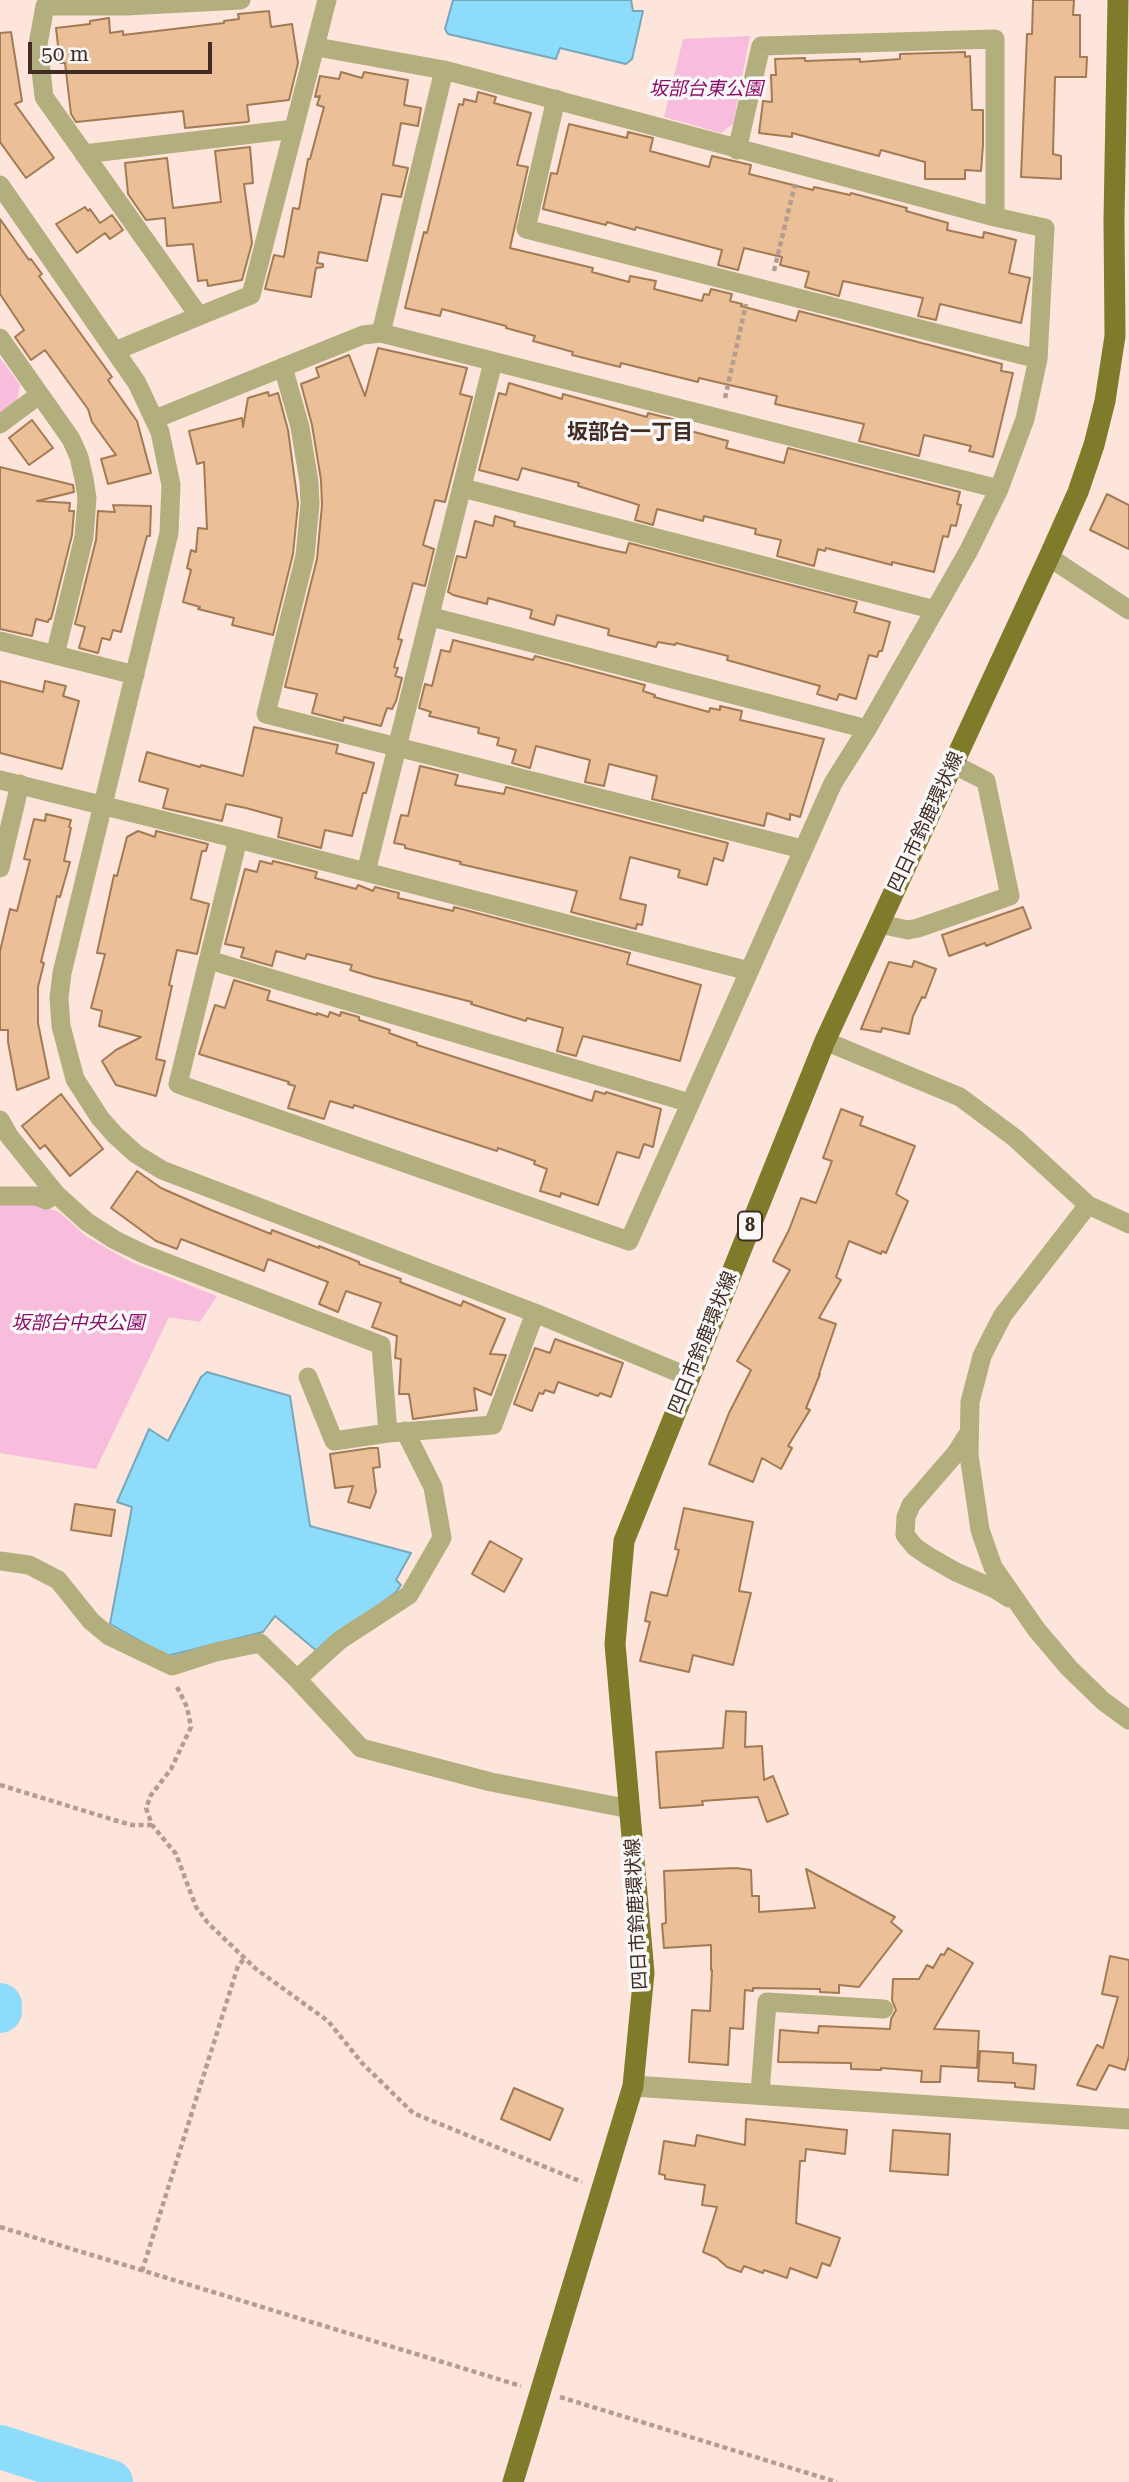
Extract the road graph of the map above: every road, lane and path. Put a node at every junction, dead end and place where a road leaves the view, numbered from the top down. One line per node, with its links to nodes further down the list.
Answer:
1 (241, 0): 9 (street)
2 (327, 0): 4 (street)
3 (1118, 0): 16 (main road, 四日市鈴鹿環状線 / 8)
4 (317, 47): 5 (street); 7 (street)
5 (444, 70): 6 (street); 15 (street)
6 (556, 99): 8 (street); 13 (street)
7 (294, 129): 9 (street); 14 (street)
8 (737, 150): 10 (street); 12 (street)
9 (85, 154): 14 (street)
10 (800, 166): 12 (street); 13 (path)
11 (0, 185): 18 (street)
12 (995, 217): 19 (street)
13 (760, 289): 19 (street); 24 (path)
14 (199, 316): 18 (street)
15 (381, 333): 20 (street); 21 (street)
16 (1122, 337): 28 (main road, 四日市鈴鹿環状線 / 8)
17 (0, 338): 22 (street)
18 (115, 351): 23 (street)
19 (1038, 359): 27 (street)
20 (493, 362): 24 (street); 26 (street)
21 (283, 367): 23 (street); 36 (street)
22 (39, 394): 25 (street); 33 (street)
23 (155, 419): 34 (street)
24 (720, 419): 27 (street)
25 (0, 424)
26 (463, 488): 29 (street); 31 (street)
27 (999, 489): 29 (street)
28 (1049, 557): 30 (street); 37 (main road, 四日市鈴鹿環状線 / 8)
29 (935, 610): 35 (street)
30 (1129, 610)
31 (432, 617): 35 (street); 36 (street)
32 (0, 641): 33 (street)
33 (55, 655): 34 (street)
34 (135, 676): 40 (street)
35 (867, 729): 42 (street)
36 (397, 748): 42 (street); 44 (street)
37 (953, 764): 45 (main road, 四日市鈴鹿環状線 / 8); 45 (street)
38 (0, 780): 39 (street)
39 (20, 784): 40 (street); 43 (street)
40 (102, 805): 41 (street); 55 (street)
41 (238, 839): 44 (street); 46 (street)
42 (802, 849): 47 (street)
43 (0, 868)
44 (366, 872): 47 (street)
45 (879, 924): 48 (main road, 四日市鈴鹿環状線 / 8)
46 (209, 960): 49 (street); 49 (street)
47 (749, 971): 49 (street)
48 (825, 1041): 53 (street); 57 (main road, 四日市鈴鹿環状線 / 8)
49 (690, 1103)
50 (3, 1132): 51 (street)
51 (56, 1194): 52 (street); 58 (street)
52 (0, 1196)
53 (1088, 1205): 54 (street); 59 (street)
54 (1129, 1224)
55 (535, 1314): 57 (street); 58 (street)
56 (308, 1377): 58 (street)
57 (689, 1377): 66 (main road, 四日市鈴鹿環状線 / 8)
58 (396, 1432): 63 (street)
59 (968, 1434): 61 (street); 61 (street)
60 (0, 1561): 62 (street)
61 (1019, 1605): 64 (street)
62 (163, 1662): 63 (street); 67 (path)
63 (297, 1679): 66 (street)
64 (1129, 1720)
65 (0, 1785): 67 (path)
66 (630, 1809): 70 (main road, 四日市鈴鹿環状線 / 8)
67 (152, 1825): 68 (path)
68 (244, 1959): 73 (path); 75 (path)
69 (884, 2009): 71 (street)
70 (634, 2086): 71 (street); 73 (main road, 四日市鈴鹿環状線 / 8)
71 (760, 2093): 72 (street)
72 (1129, 2119)
73 (602, 2190): 76 (main road, 四日市鈴鹿環状線 / 8)
74 (0, 2227): 75 (path)
75 (142, 2272): 76 (path)
76 (541, 2392): 77 (main road, 四日市鈴鹿環状線 / 8); 78 (path)
77 (513, 2482)
78 (836, 2482)

